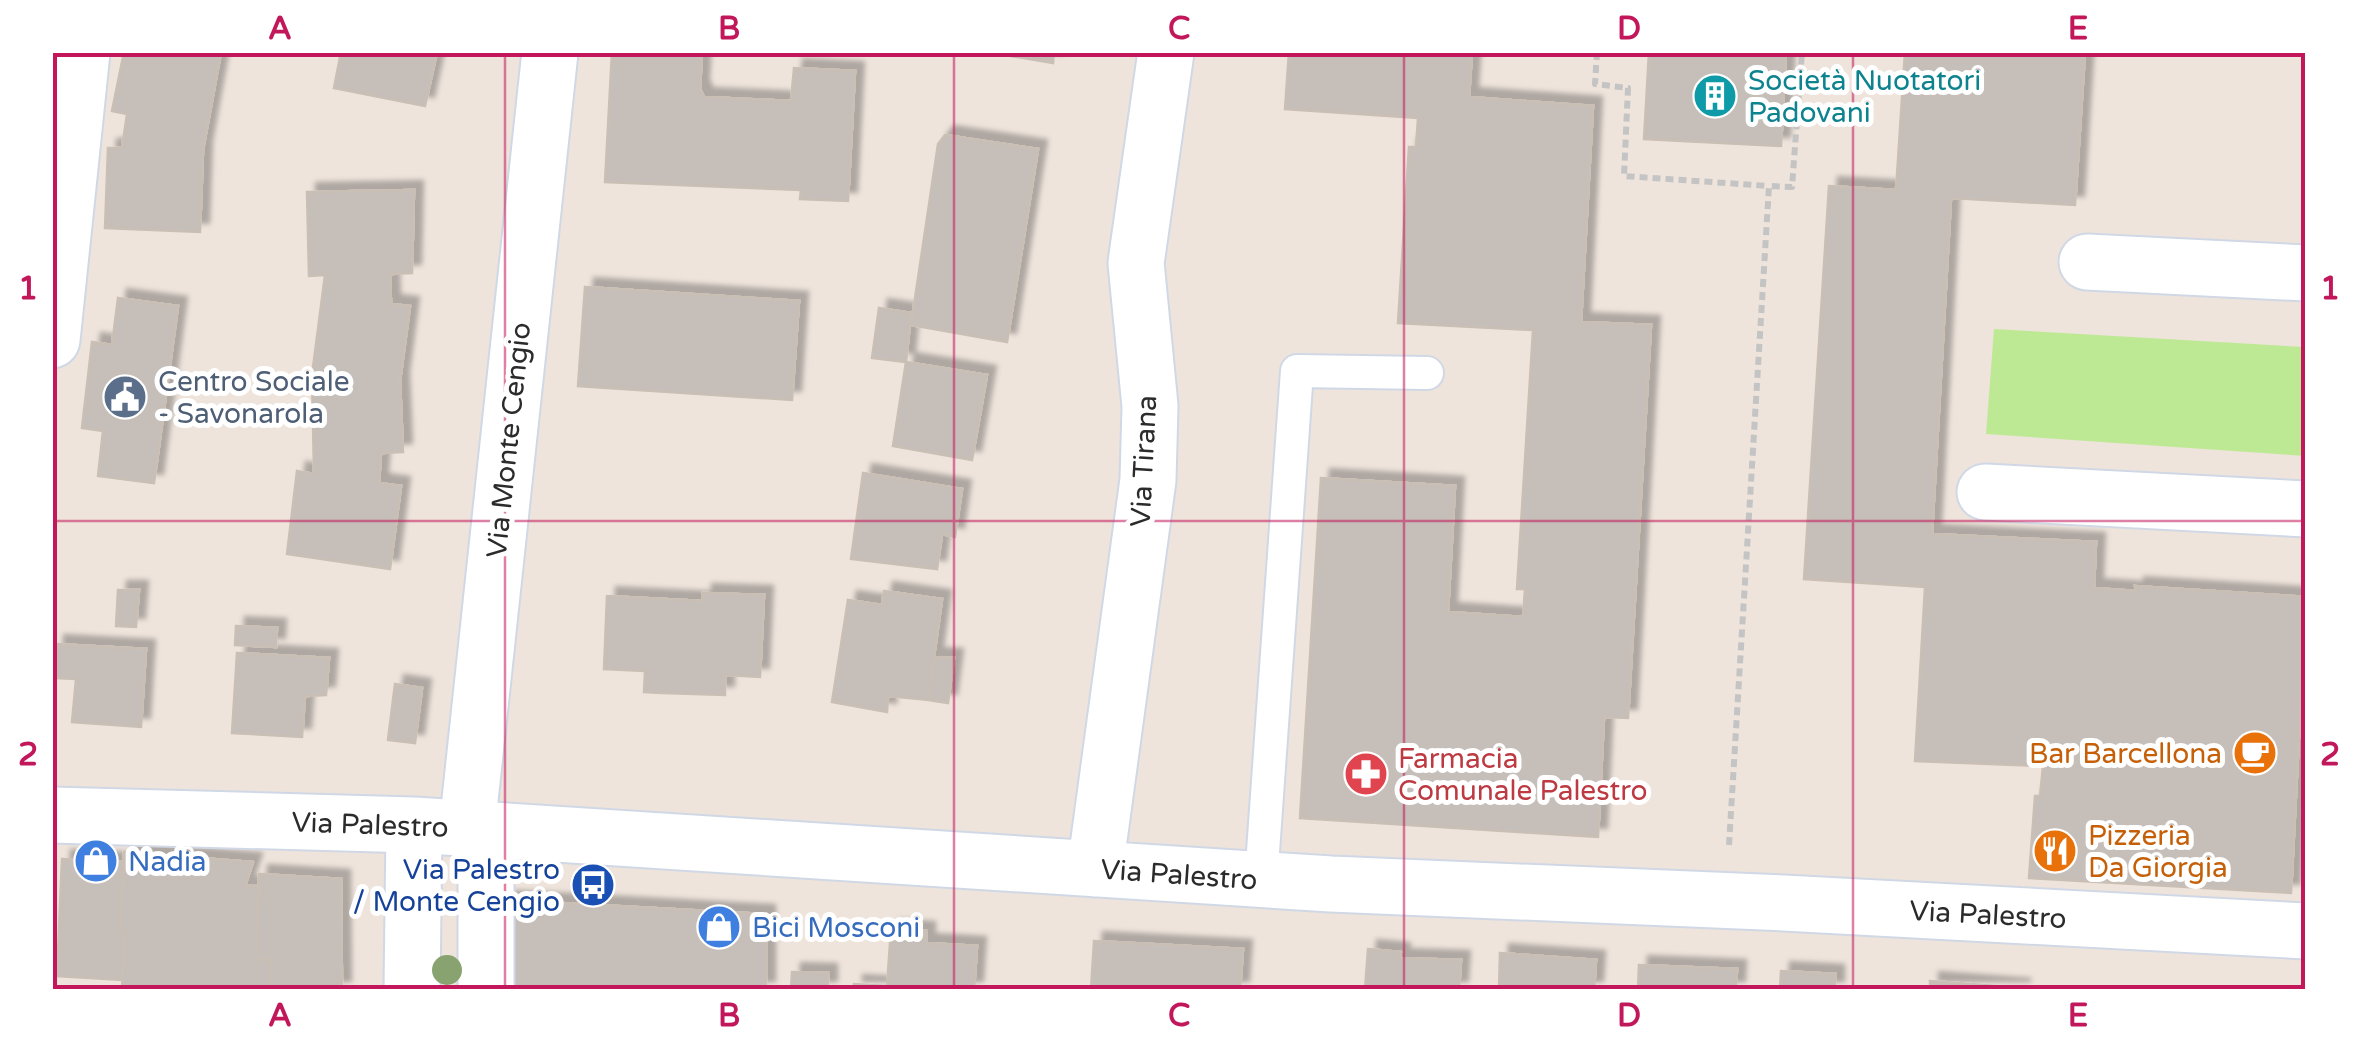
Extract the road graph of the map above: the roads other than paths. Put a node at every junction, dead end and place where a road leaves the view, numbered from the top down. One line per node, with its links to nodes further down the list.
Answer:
1 (82, 52): 4 (street)
2 (550, 52): 13 (street, Via Monte Cengio)
3 (1166, 52): 14 (street, Via Tirana)
4 (57, 252): 7 (street)
5 (2087, 262): 6 (street)
6 (2306, 273)
7 (52, 340)
8 (1427, 373): 15 (lane)
9 (1985, 492): 10 (street)
10 (2306, 509)
11 (52, 815): 12 (street, Via Palestro)
12 (414, 825): 13 (street, Via Palestro); 17 (street)
13 (477, 828): 14 (street, Via Palestro); 18 (street, Via Monte Cengio)
14 (1095, 869): 15 (street, Via Palestro)
15 (1261, 880): 16 (street, Via Palestro)
16 (2306, 932)
17 (412, 990)
18 (486, 990)

